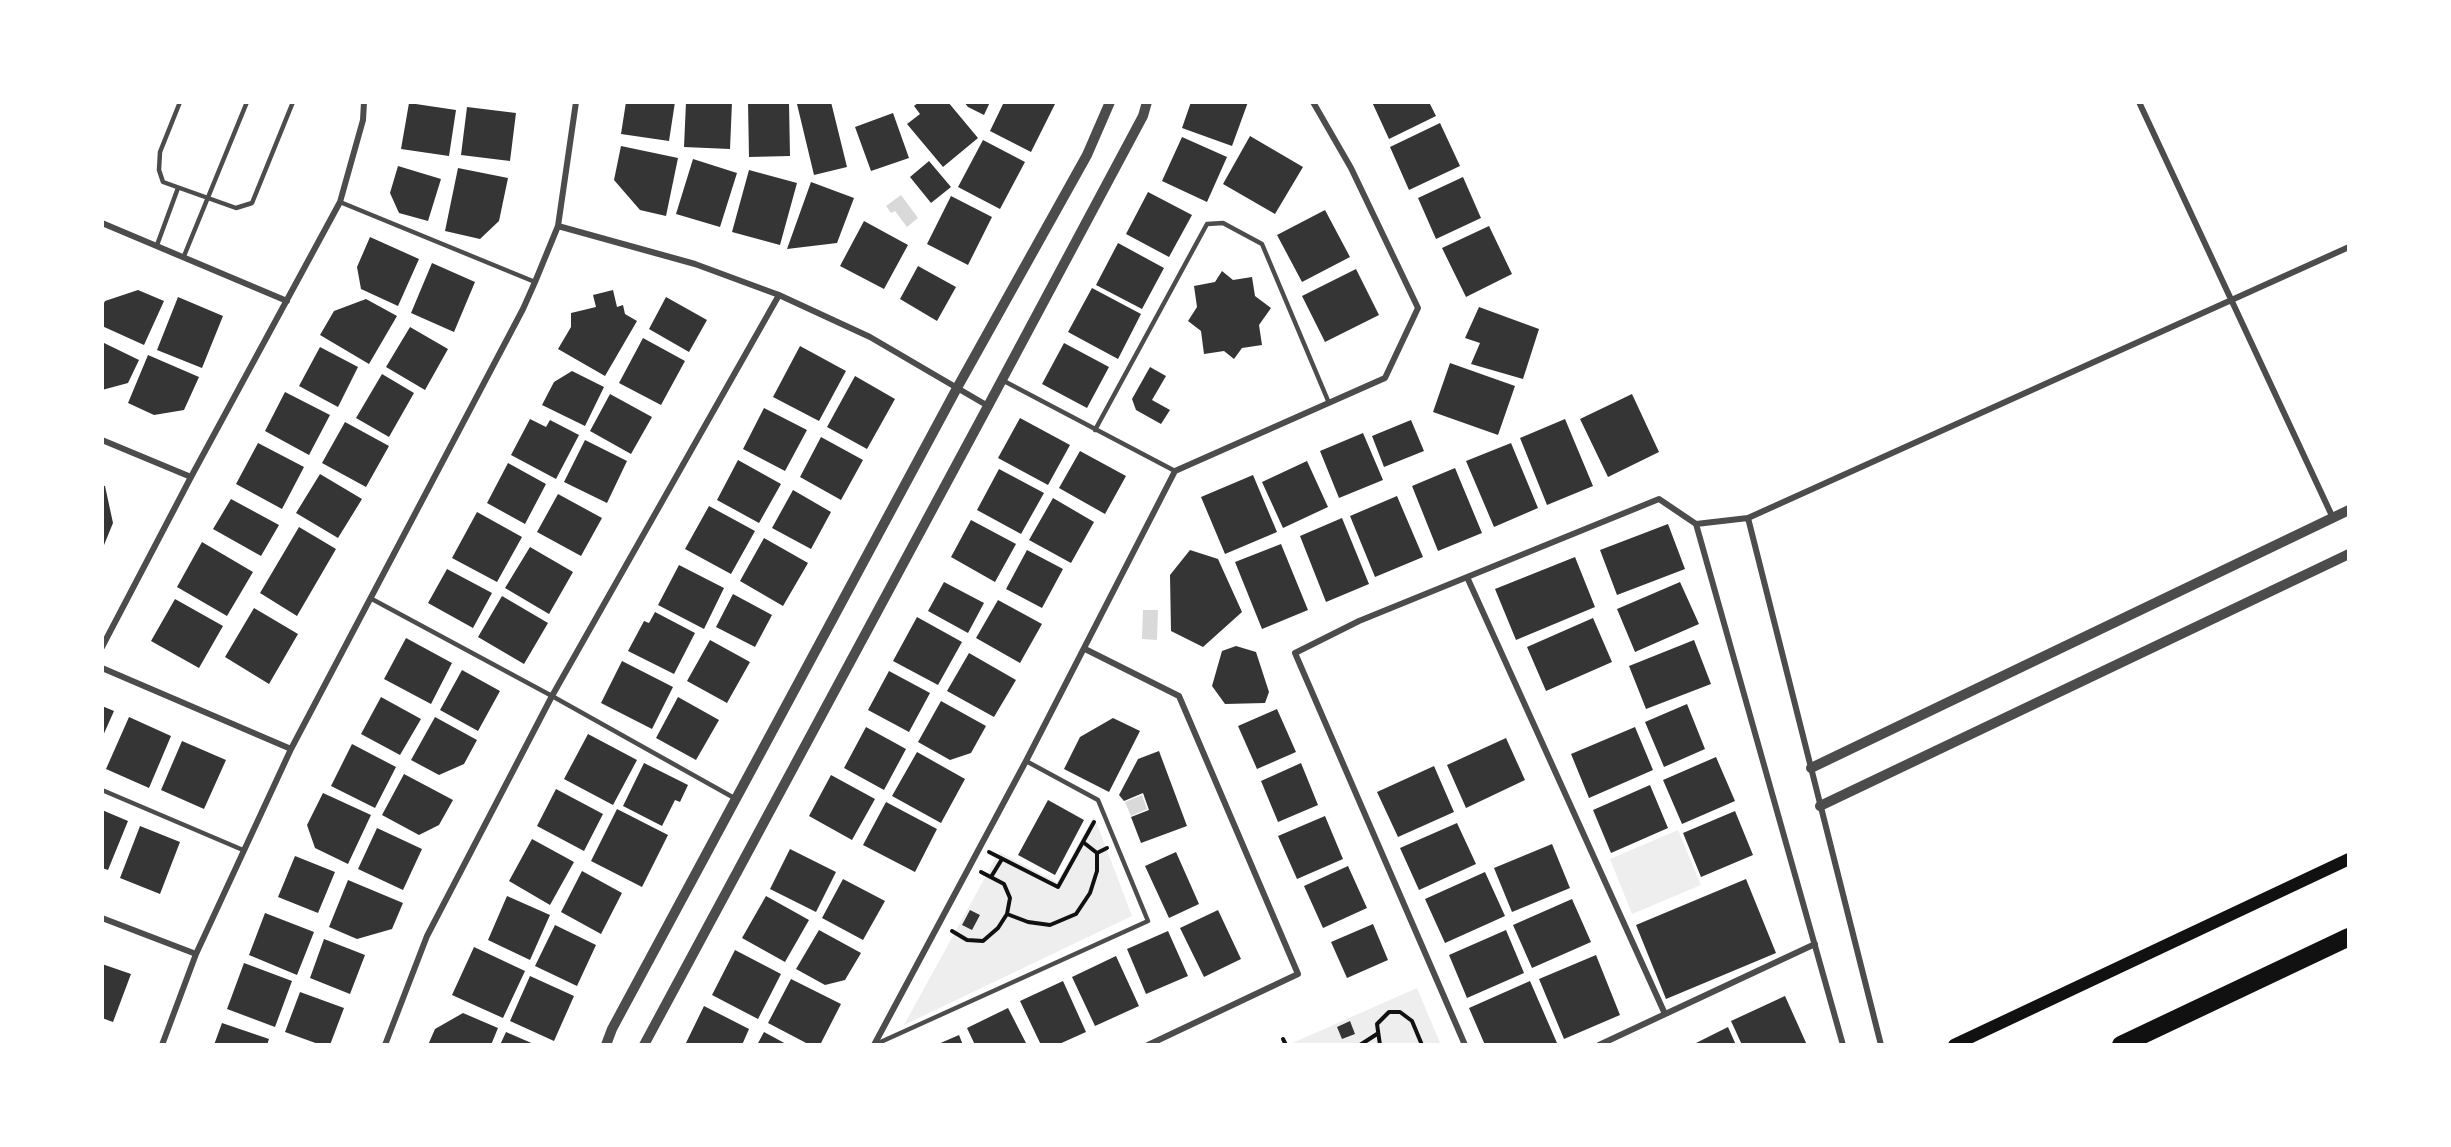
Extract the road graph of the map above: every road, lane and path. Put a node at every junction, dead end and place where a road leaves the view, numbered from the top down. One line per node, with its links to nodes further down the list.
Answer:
1 (180, 102): 10 (lane)
2 (247, 102): 11 (lane)
3 (292, 102): 11 (lane)
4 (364, 102): 12 (street)
5 (576, 102): 14 (street)
6 (1110, 102): 23 (street)
7 (1147, 102): 22 (street)
8 (1313, 102): 24 (street)
9 (2139, 102): 20 (street)
10 (178, 188): 11 (lane); 15 (lane)
11 (206, 199): 17 (lane)
12 (340, 202): 18 (lane); 21 (street)
13 (102, 223): 15 (street)
14 (558, 226): 18 (street); 19 (street)
15 (157, 245): 17 (street)
16 (2349, 247): 20 (street)
17 (184, 256): 21 (street)
18 (535, 282): 36 (street)
19 (779, 295): 23 (street); 40 (street)
20 (2231, 299): 31 (street); 32 (street)
21 (287, 301): 29 (street)
22 (1001, 380): 25 (street); 26 (lane)
23 (957, 388): 25 (street); 45 (street)
24 (1329, 403): 26 (lane); 28 (street)
25 (988, 406): 69 (street)
26 (1095, 430): 28 (lane)
27 (102, 440): 29 (street)
28 (1175, 471): 38 (street)
29 (191, 477): 37 (street)
30 (2349, 510): 32 (street)
31 (1748, 518): 33 (street); 43 (street)
32 (2333, 518): 43 (street)
33 (1696, 524): 35 (street); 61 (street)
34 (2349, 554): 46 (street)
35 (1467, 577): 63 (street); 76 (street)
36 (370, 598): 40 (lane); 41 (street)
37 (102, 647)
38 (1085, 649): 42 (street); 71 (street)
39 (102, 668): 41 (street)
40 (552, 696): 45 (lane); 67 (street)
41 (291, 749): 51 (street)
42 (1026, 761): 47 (lane); 50 (street)
43 (1810, 768): 46 (street)
44 (102, 790): 51 (lane)
45 (736, 799): 68 (street)
46 (1820, 806): 79 (street)
47 (1102, 808): 48 (path); 49 (lane)
48 (1083, 842): 52 (path); 54 (path)
49 (1116, 844): 52 (path); 70 (lane)
50 (980, 847): 54 (path); 70 (street)
51 (243, 850): 62 (street)
52 (1097, 853): 57 (path)
53 (2349, 859): 80 (main road)
54 (1002, 860): 56 (path)
55 (981, 872): 56 (path)
56 (991, 877): 57 (path)
57 (1007, 914): 59 (path)
58 (102, 918): 62 (street)
59 (952, 931)
60 (2349, 937): 81 (highway)
61 (1815, 944): 63 (street); 78 (street)
62 (196, 954): 66 (street)
63 (1665, 1014): 77 (street)
64 (1377, 1035): 73 (path); 74 (path); 75 (path)
65 (1283, 1039): 72 (path)
66 (162, 1045)
67 (385, 1045)
68 (606, 1045)
69 (644, 1045)
70 (874, 1045)
71 (1148, 1045)
72 (1286, 1045)
73 (1360, 1045)
74 (1380, 1045)
75 (1422, 1045)
76 (1465, 1045)
77 (1599, 1045)
78 (1844, 1045)
79 (1881, 1045)
80 (1954, 1045)
81 (2121, 1045)

